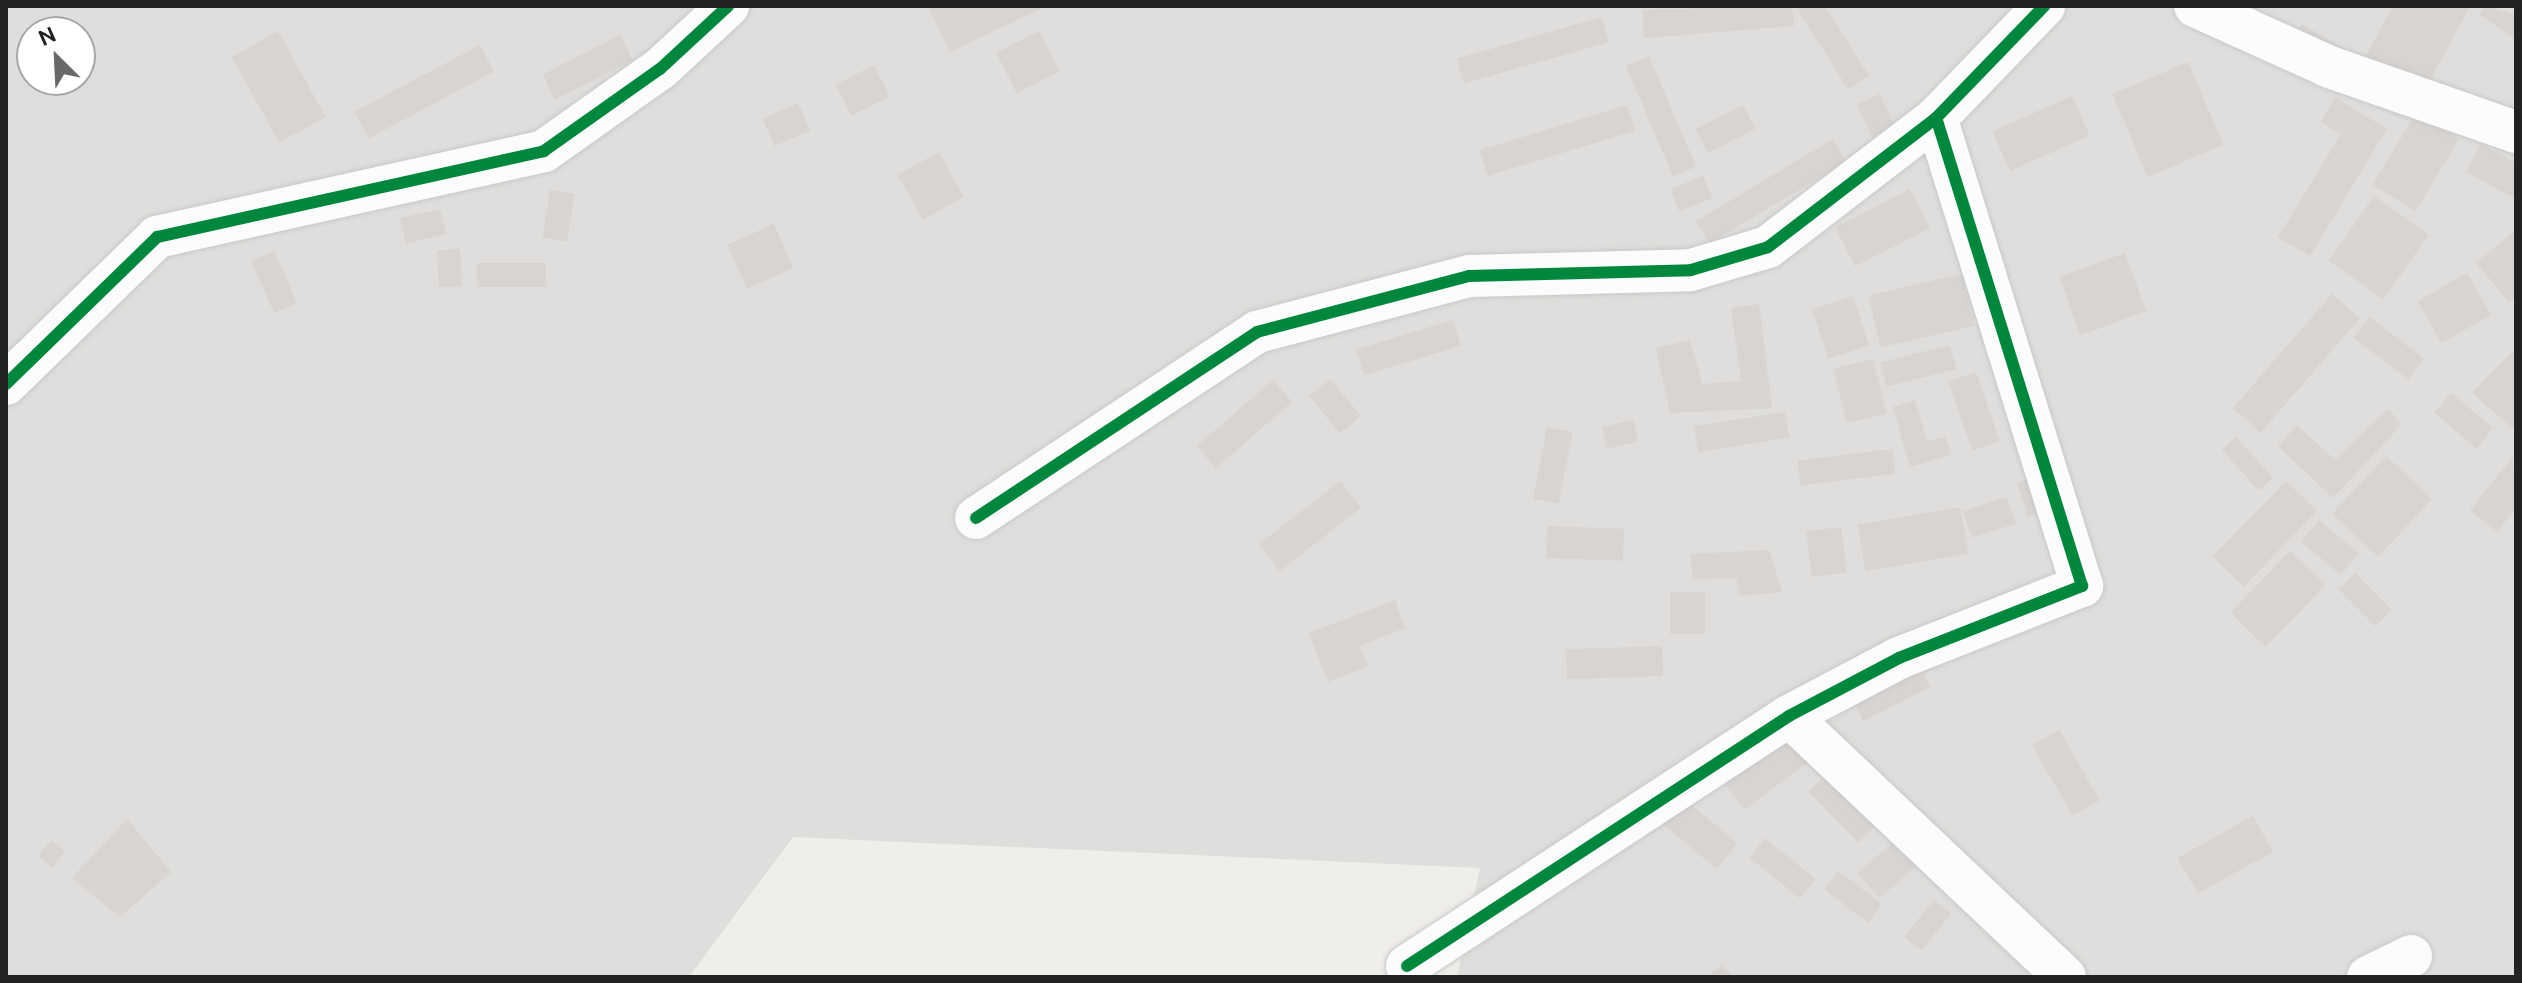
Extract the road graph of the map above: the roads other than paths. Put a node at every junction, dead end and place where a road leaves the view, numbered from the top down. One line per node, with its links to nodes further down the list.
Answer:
1 (728, 6): 6 (street)
2 (2044, 6): 4 (street)
3 (2195, 6): 5 (street)
4 (1936, 118): 7 (street); 8 (street)
5 (2516, 132)
6 (6, 384)
7 (976, 518)
8 (1789, 716): 10 (street); 11 (street)
9 (2411, 956): 12 (street)
10 (1407, 966)
11 (2065, 977)
12 (2368, 977)

